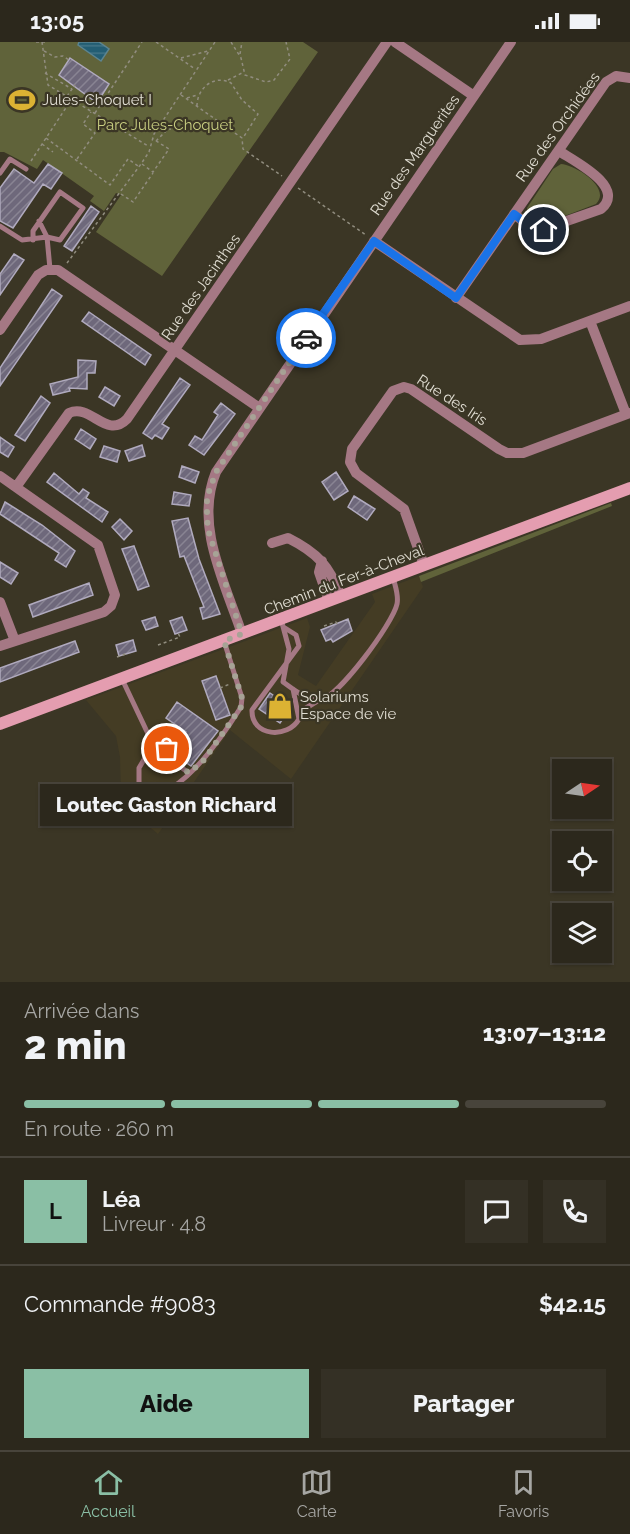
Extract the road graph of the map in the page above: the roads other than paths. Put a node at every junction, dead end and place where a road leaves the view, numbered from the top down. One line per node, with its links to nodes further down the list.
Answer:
1 (387, 42): 20 (street, Rue des Jacinthes)
2 (395, 42): 5 (street)
3 (511, 42): 5 (street, Rue des Marguerites)
4 (630, 78): 6 (street, Rue des Orchidées)
5 (474, 96): 13 (street, Rue des Marguerites)
6 (559, 151): 9 (street, Rue des Orchidées); 9 (street)
7 (26, 169): 8 (lane)
8 (0, 173)
9 (514, 214): 16 (street, Rue des Orchidées)
10 (39, 221): 12 (lane); 12 (lane); 14 (lane)
11 (0, 226): 14 (lane)
12 (47, 237): 14 (lane); 15 (lane)
13 (371, 239): 16 (street); 21 (street, Rue des Marguerites)
14 (33, 240)
15 (52, 269): 19 (street); 20 (street)
16 (456, 298): 18 (street)
17 (630, 306): 18 (street)
18 (590, 321): 22 (street)
19 (0, 330)
20 (176, 350): 21 (street); 24 (street, Rue des Jacinthes)
21 (258, 407): 32 (street, Rue des Marguerites)
22 (628, 414): 27 (street, Rue des Iris)
23 (0, 476): 24 (street)
24 (16, 487): 33 (street)
25 (630, 488): 27 (street, Chemin du Fer-à-Cheval)
26 (272, 543): 29 (street)
27 (424, 565): 28 (street, Chemin du Fer-à-Cheval)
28 (393, 577): 29 (street, Chemin du Fer-à-Cheval); 39 (lane)
29 (335, 599): 31 (street, Chemin du Fer-à-Cheval)
30 (0, 602): 33 (street)
31 (283, 623): 32 (street, Chemin du Fer-à-Cheval); 36 (lane); 36 (lane)
32 (242, 634): 34 (street, Chemin du Fer-à-Cheval)
33 (15, 641): 35 (street)
34 (224, 641): 37 (street, Chemin du Fer-à-Cheval); 43 (lane)
35 (0, 646)
36 (287, 661): 38 (lane); 40 (lane)
37 (122, 679): 41 (street, Chemin du Fer-à-Cheval); 42 (lane)
38 (293, 689): 39 (lane); 40 (lane)
39 (321, 700): 40 (lane)
40 (298, 713)
41 (0, 723)
42 (155, 741): 43 (lane); 43 (lane)
43 (189, 773)

